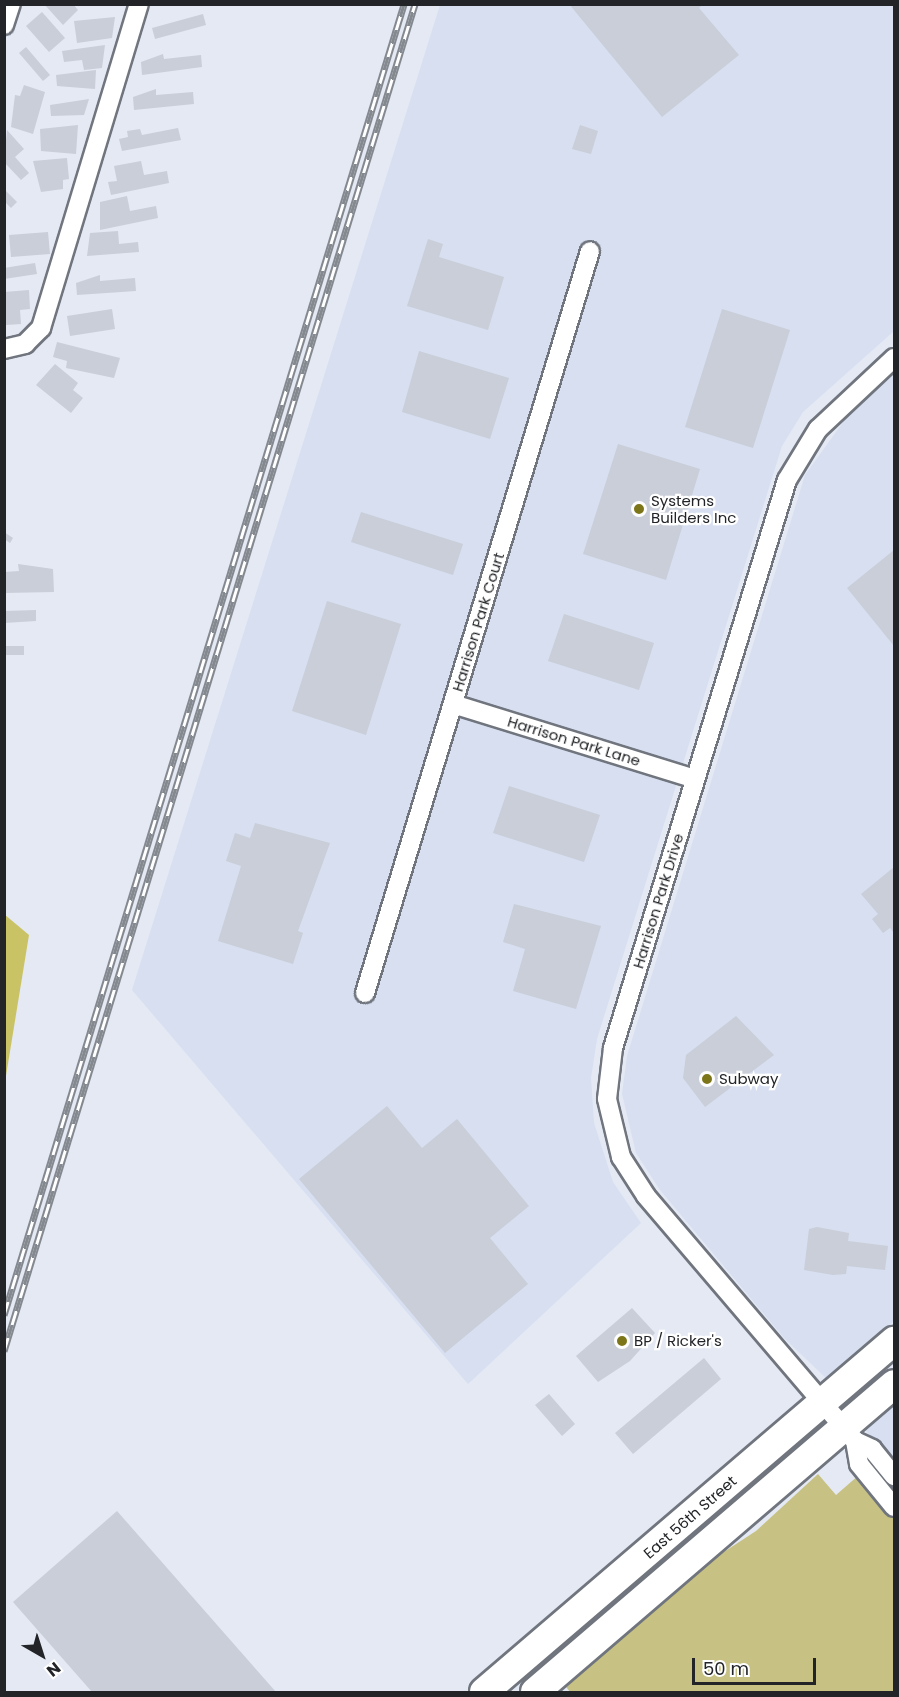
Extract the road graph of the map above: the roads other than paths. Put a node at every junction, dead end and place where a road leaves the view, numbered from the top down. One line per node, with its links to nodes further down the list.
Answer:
1 (11, 4): 3 (street)
2 (139, 4): 5 (street)
3 (4, 25)
4 (590, 251): 7 (street, Harrison Park Court)
5 (4, 349)
6 (894, 358): 8 (street, Harrison Park Drive)
7 (453, 704): 8 (street, Harrison Park Lane); 9 (street, Harrison Park Court)
8 (695, 779): 12 (street, Harrison Park Drive)
9 (365, 993)
10 (894, 1341): 12 (main road, East 56th Street)
11 (894, 1384): 12 (main road, East 56th Street)
12 (839, 1423): 13 (street); 14 (street); 15 (main road, East 56th Street); 18 (main road, East 56th Street)
13 (894, 1476)
14 (894, 1507)
15 (659, 1544): 16 (main road, East 56th Street); 17 (main road)
16 (484, 1692)
17 (529, 1692)
18 (535, 1692)

